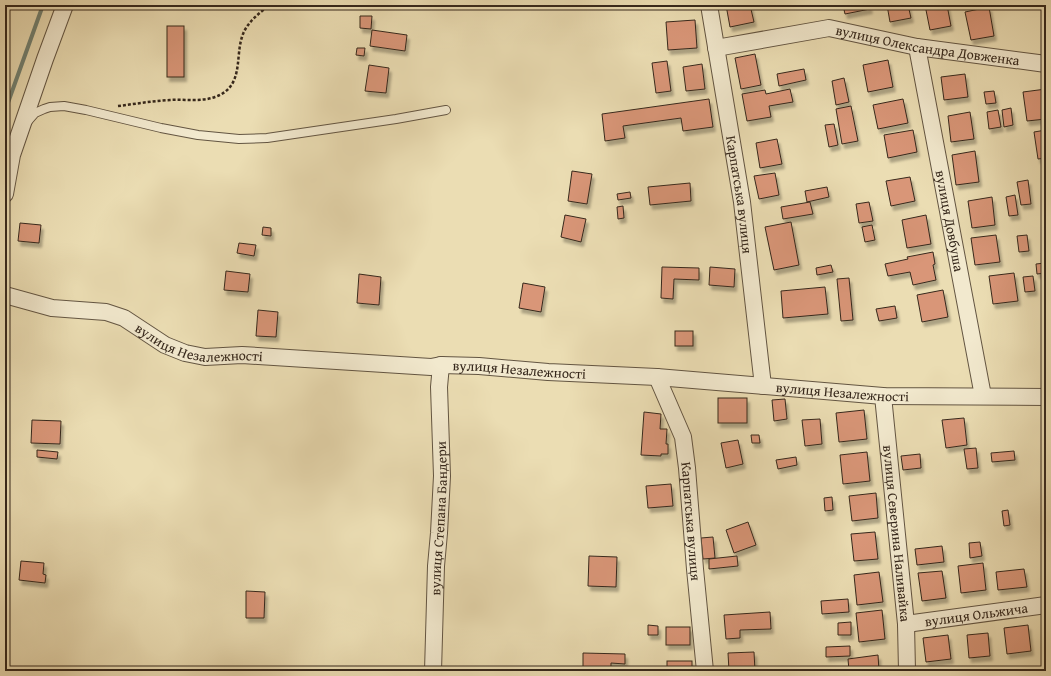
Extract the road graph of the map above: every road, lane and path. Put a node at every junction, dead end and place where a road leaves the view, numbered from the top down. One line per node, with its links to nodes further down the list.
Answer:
1 (65, 5): 9 (street)
2 (270, 5): 7 (path)
3 (709, 5): 5 (street, Карпатська вулиця)
4 (917, 47): 5 (street, вулиця Олександра Довженка); 6 (street, вулиця Олександра Довженка); 18 (street, вулиця Довбуша)
5 (716, 48): 15 (street, Карпатська вулиця)
6 (1046, 64)
7 (111, 107)
8 (446, 110): 9 (lane)
9 (18, 137): 10 (street)
10 (5, 194)
11 (5, 295): 12 (street, вулиця Незалежності)
12 (441, 365): 13 (street, вулиця Незалежності); 22 (street, вулиця Степана Бандери)
13 (657, 377): 15 (street, вулиця Незалежності); 23 (street, Карпатська вулиця)
14 (7, 381): 16 (path)
15 (763, 386): 17 (street, вулиця Незалежності)
16 (5, 393)
17 (883, 396): 18 (street, вулиця Незалежності); 21 (street, вулиця Северина Наливайка)
18 (983, 396): 19 (street, вулиця Незалежності)
19 (1046, 397)
20 (1046, 605): 21 (street, вулиця Ольжича)
21 (906, 624): 24 (street, вулиця Северина Наливайка)
22 (433, 671)
23 (705, 671)
24 (907, 671)

